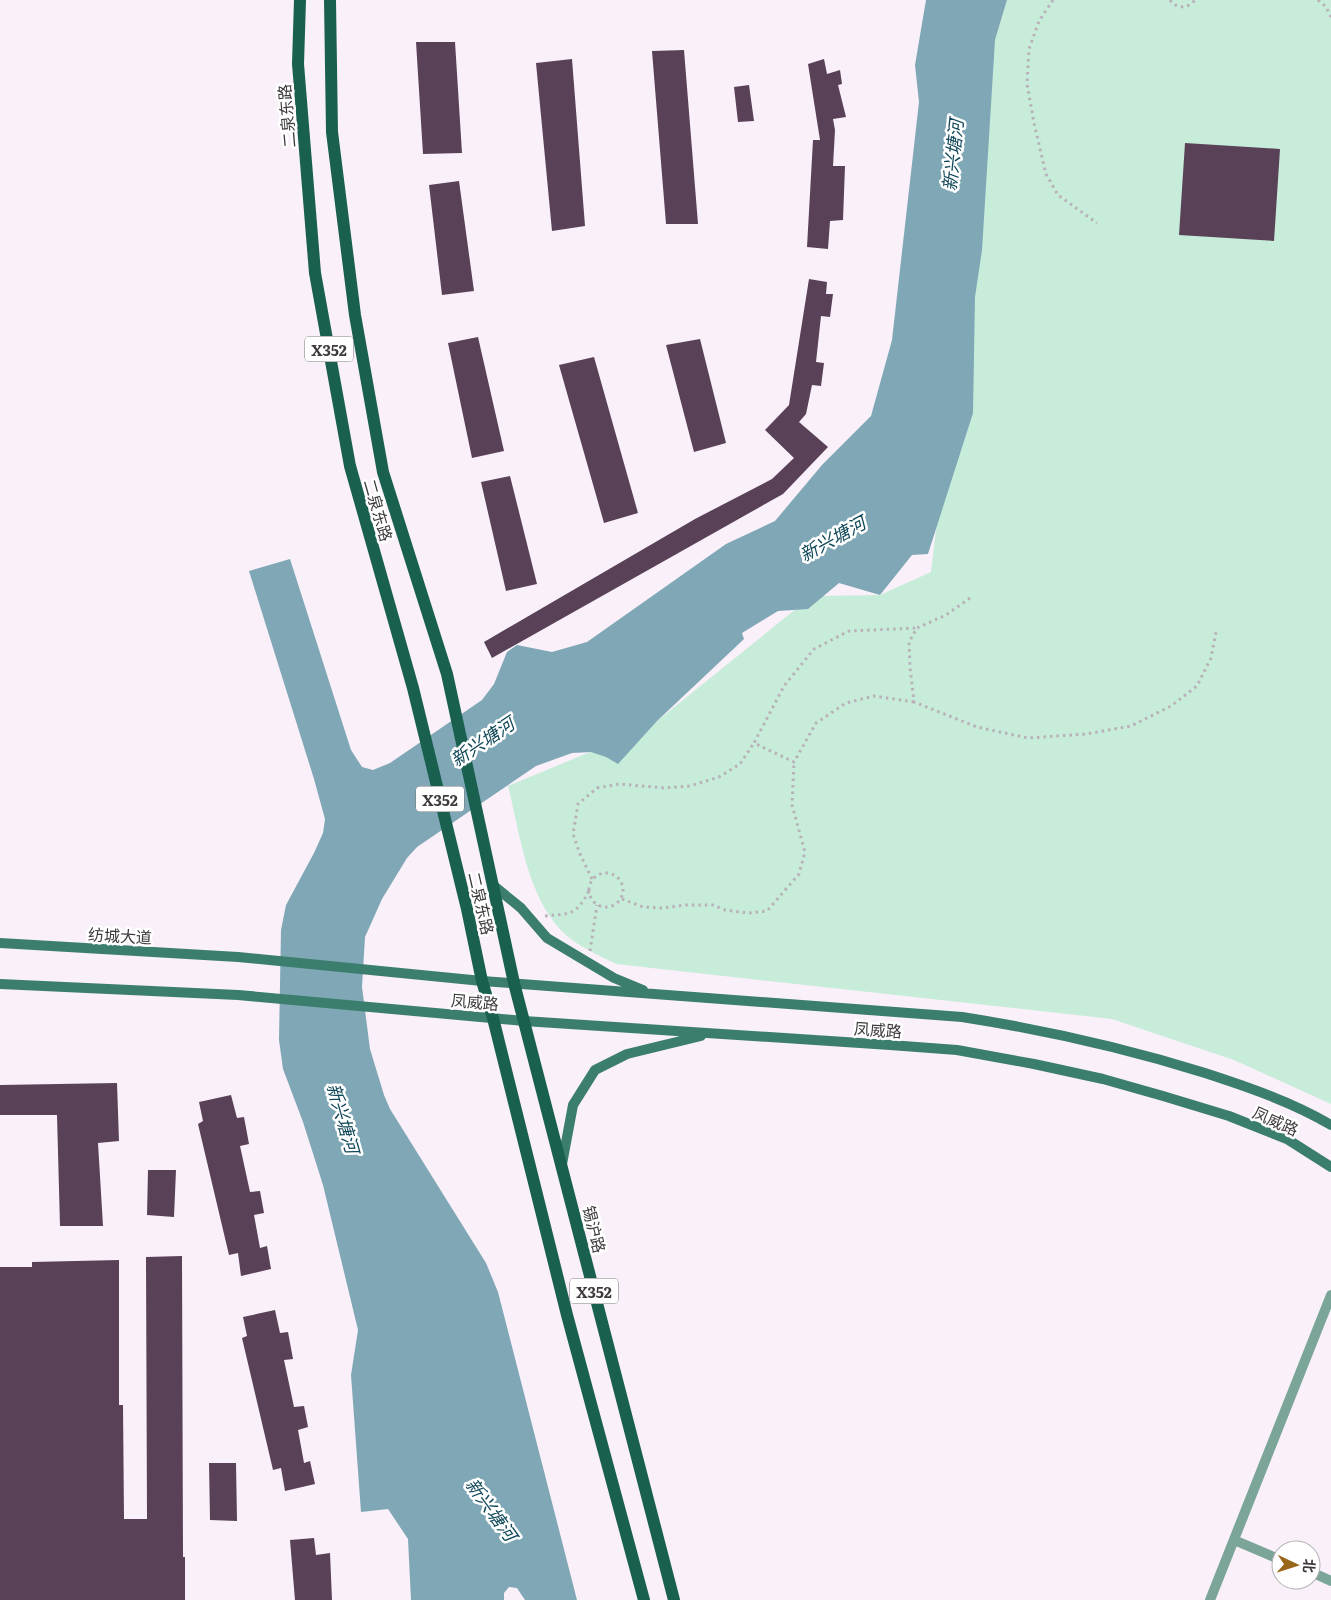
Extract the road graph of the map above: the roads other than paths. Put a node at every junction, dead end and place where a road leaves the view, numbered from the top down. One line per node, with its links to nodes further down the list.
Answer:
1 (300, 0): 6 (main road, 二泉东路 / X352)
2 (330, 0): 3 (main road, 二泉东路 / X352)
3 (494, 886): 7 (main road, 二泉东路 / X352); 9 (main road)
4 (0, 943): 5 (main road, 纺城大道)
5 (403, 972): 6 (main road, 凤威路)
6 (482, 981): 7 (main road, 凤威路); 10 (main road, 二泉东路 / X352)
7 (514, 983): 9 (main road, 凤威路); 11 (main road, 锡沪路 / X352)
8 (0, 984): 10 (main road, 凤威路)
9 (653, 994): 13 (main road, 凤威路)
10 (493, 1018): 11 (main road, 凤威路); 19 (main road, X352)
11 (524, 1021): 12 (main road, 凤威路); 14 (main road, 锡沪路 / X352)
12 (711, 1033): 14 (main road); 15 (main road, 凤威路)
13 (1331, 1125)
14 (561, 1165): 20 (main road, 锡沪路 / X352)
15 (1331, 1167)
16 (1331, 1295): 17 (street)
17 (1234, 1540): 18 (street); 21 (street)
18 (1271, 1556)
19 (644, 1600)
20 (674, 1600)
21 (1210, 1600)

